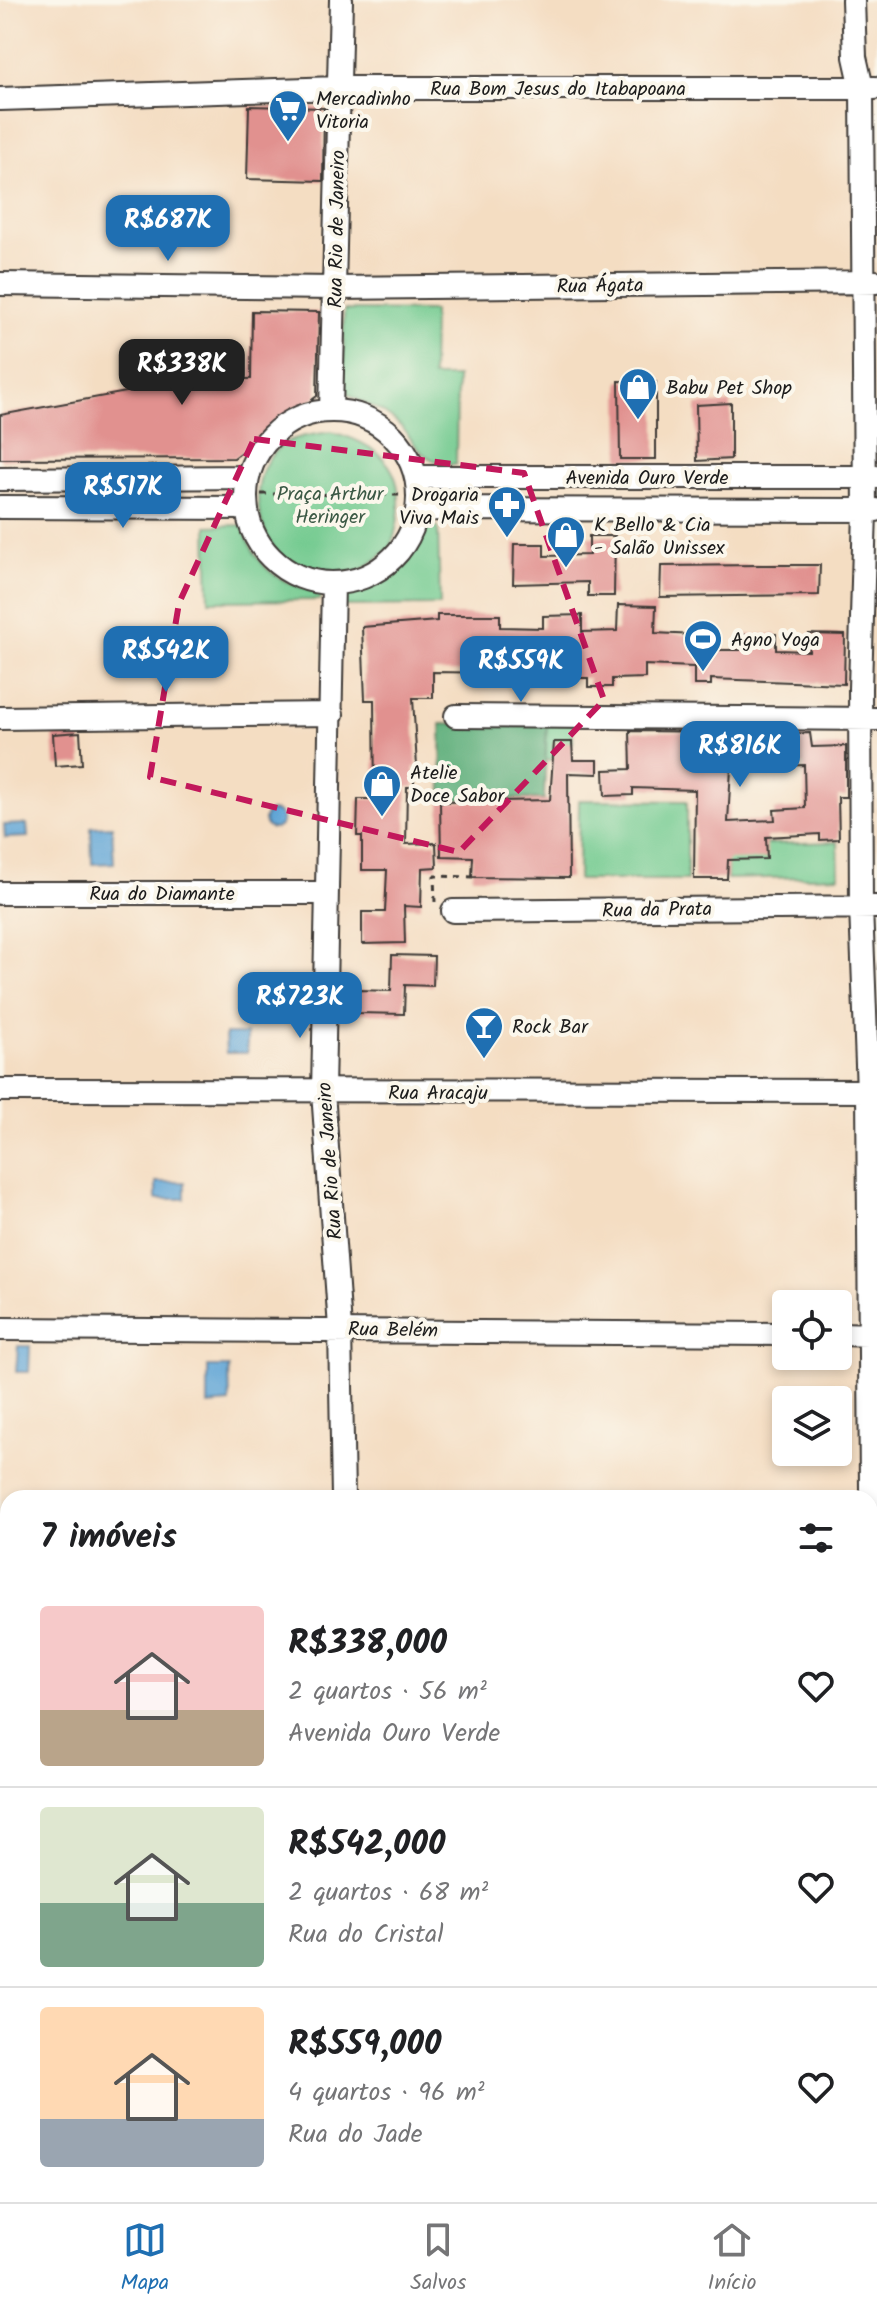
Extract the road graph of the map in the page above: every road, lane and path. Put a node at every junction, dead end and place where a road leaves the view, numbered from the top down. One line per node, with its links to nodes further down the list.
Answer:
1 (341, 0): 3 (street, Rua Rio de Janeiro)
2 (853, 0): 4 (street)
3 (338, 88): 4 (street, Rua Bom Jesus do Itabapoana); 5 (street, Rua Bom Jesus do Itabapoana); 8 (street, Rua Rio de Janeiro)
4 (869, 88): 6 (street)
5 (0, 99)
6 (870, 282): 8 (street, Rua Ágata); 12 (street)
7 (0, 284): 8 (street, Rua Ágata)
8 (336, 288): 9 (street, Rua Rio de Janeiro)
9 (331, 411): 10 (street); 11 (street)
10 (248, 477): 13 (street); 15 (street)
11 (417, 477): 12 (street, Avenida Ouro Verde); 16 (street)
12 (871, 477): 17 (street)
13 (0, 479)
14 (0, 507): 15 (street)
15 (246, 508): 18 (street)
16 (418, 509): 17 (street, Avenida Ouro Verde); 18 (street)
17 (871, 510): 22 (street)
18 (333, 583): 19 (street, Rua Rio de Janeiro)
19 (332, 714): 21 (street); 25 (street, Rua Rio de Janeiro)
20 (456, 716): 22 (street)
21 (0, 718)
22 (869, 719): 26 (street)
23 (473, 877): 27 (path)
24 (0, 893): 25 (street, Rua do Diamante)
25 (325, 893): 30 (street, Rua Rio de Janeiro)
26 (869, 907): 27 (street, Rua da Prata); 29 (street)
27 (453, 911)
28 (0, 1090): 30 (street, Rua Aracaju)
29 (872, 1091): 30 (street, Rua Aracaju); 35 (street)
30 (323, 1092): 31 (street, Rua Rio de Janeiro)
31 (340, 1328): 32 (street, Rua Belém); 33 (street, Rua Belém); 36 (street, Rua Rio de Janeiro)
32 (0, 1329)
33 (772, 1334)
34 (852, 1334): 35 (street)
35 (873, 1335): 37 (street)
36 (343, 1490)
37 (873, 1490)

